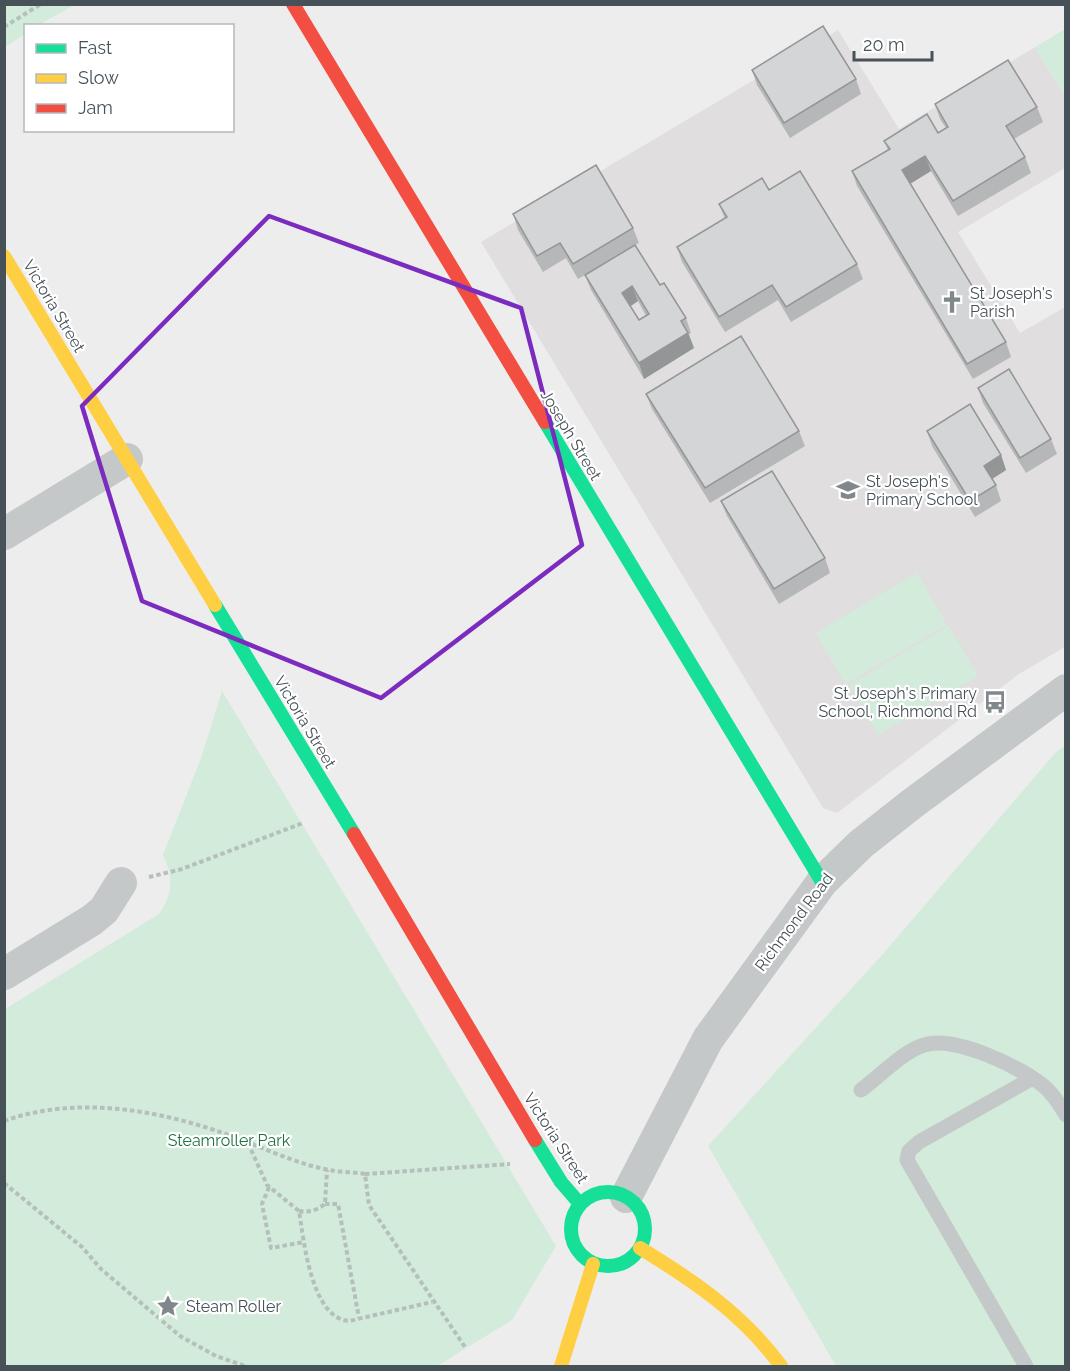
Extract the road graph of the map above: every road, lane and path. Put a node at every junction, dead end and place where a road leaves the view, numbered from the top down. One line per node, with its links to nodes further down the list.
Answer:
1 (41, 4): 3 (path)
2 (293, 4): 9 (street, Joseph Street)
3 (4, 27)
4 (4, 256): 5 (street, Victoria Street)
5 (127, 459): 6 (street); 24 (street, Victoria Street)
6 (4, 534)
7 (1065, 690): 9 (street, Richmond Road)
8 (303, 822): 10 (path)
9 (822, 882): 22 (street, Richmond Road)
10 (121, 883): 11 (street)
11 (4, 974)
12 (1031, 1079): 13 (lane); 14 (lane); 35 (lane)
13 (861, 1090)
14 (1065, 1115)
15 (4, 1121): 16 (path)
16 (249, 1143): 18 (path); 21 (path)
17 (510, 1164): 19 (path)
18 (327, 1170): 19 (path); 23 (path)
19 (365, 1174): 29 (path)
20 (4, 1183): 32 (path)
21 (269, 1187): 25 (path); 26 (path)
22 (626, 1197): 24 (street); 27 (street)
23 (325, 1204): 25 (path); 30 (path)
24 (580, 1204): 28 (street)
25 (298, 1210): 26 (path)
26 (304, 1242): 30 (path)
27 (640, 1248): 28 (street); 34 (street)
28 (593, 1264): 33 (street)
29 (432, 1302): 30 (path); 31 (path)
30 (359, 1318)
31 (465, 1347)
32 (245, 1366)
33 (561, 1366)
34 (782, 1366)
35 (1026, 1366)

